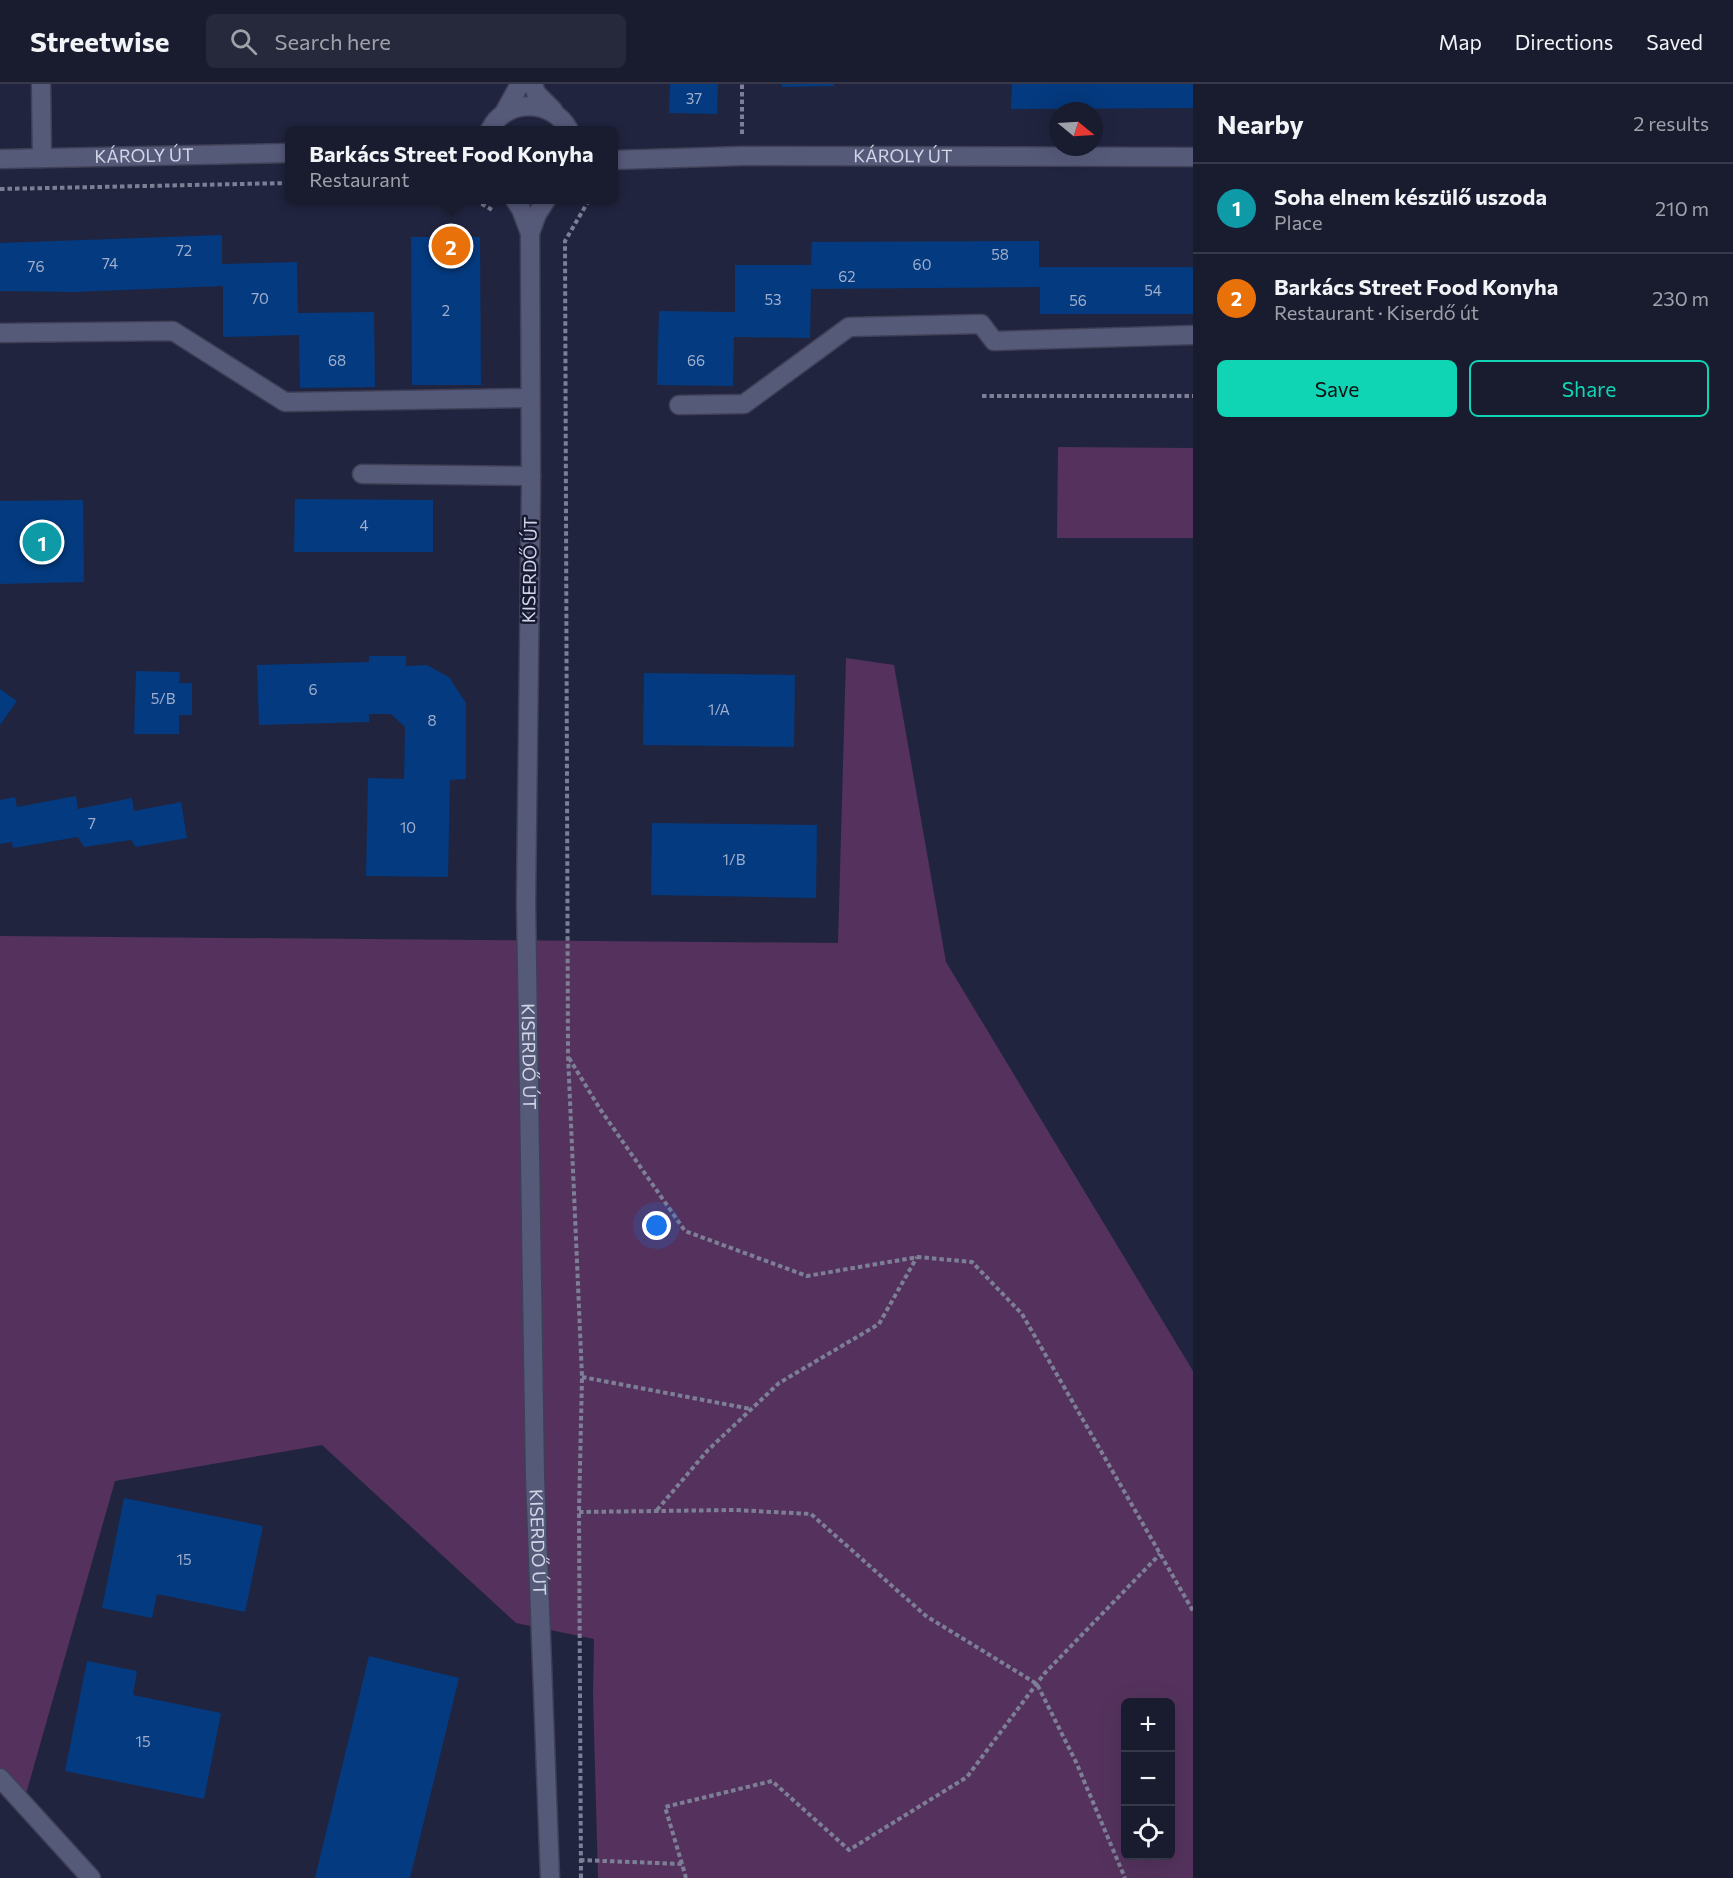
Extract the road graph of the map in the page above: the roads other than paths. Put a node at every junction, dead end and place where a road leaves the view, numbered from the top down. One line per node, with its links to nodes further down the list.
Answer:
1 (41, 84): 8 (street)
2 (520, 84): 4 (street)
3 (533, 84): 5 (street)
4 (493, 125): 5 (street)
5 (566, 126)
6 (285, 153): 8 (street, KÁROLY ÚT)
7 (1193, 157): 10 (street, KÁROLY ÚT)
8 (42, 158): 9 (street, KÁROLY ÚT)
9 (0, 159)
10 (618, 160)
11 (518, 204): 13 (street, KISERDŐ ÚT)
12 (543, 204): 13 (street, KISERDŐ ÚT)
13 (530, 233): 16 (street, KISERDŐ ÚT)
14 (0, 333): 16 (street)
15 (1193, 335): 17 (street)
16 (530, 398): 19 (street, KISERDŐ ÚT)
17 (679, 405)
18 (362, 474): 19 (street)
19 (531, 476): 22 (street, KISERDŐ ÚT)
20 (0, 1778): 21 (street)
21 (91, 1878)
22 (550, 1878)

